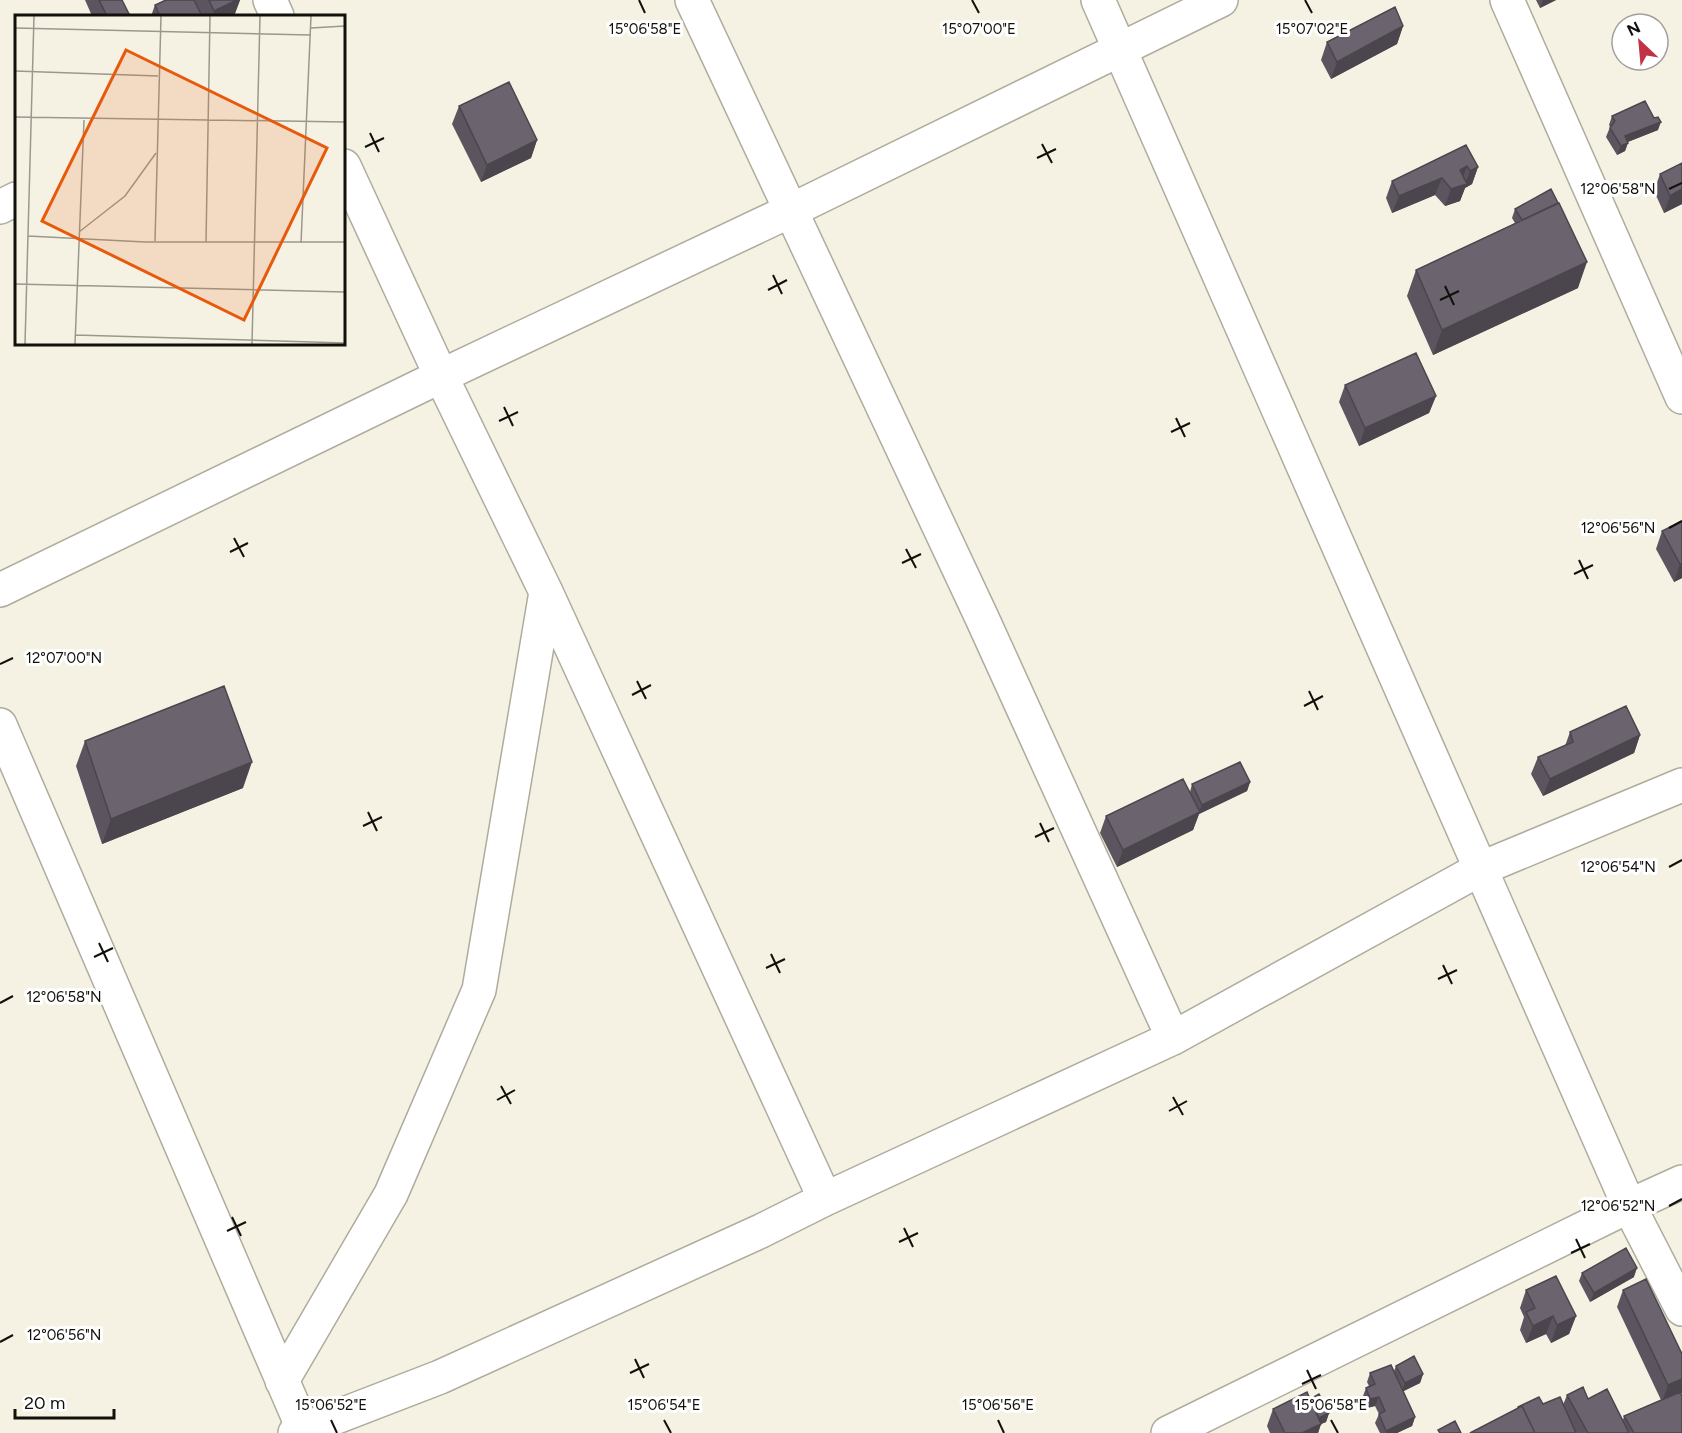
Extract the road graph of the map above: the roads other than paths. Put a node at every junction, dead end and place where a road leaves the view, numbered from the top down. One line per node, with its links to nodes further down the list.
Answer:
1 (270, 0): 6 (street)
2 (692, 0): 11 (street)
3 (1098, 0): 7 (street)
4 (1221, 0): 7 (street)
5 (1507, 0): 13 (street)
6 (277, 15)
7 (1119, 50): 11 (street); 18 (street)
8 (345, 168): 12 (street)
9 (15, 200): 10 (street)
10 (0, 207)
11 (792, 210): 12 (street); 19 (street)
12 (441, 376): 14 (street); 15 (street)
13 (1682, 397)
14 (0, 590)
15 (546, 592): 21 (street); 24 (street)
16 (0, 725): 24 (street)
17 (1682, 785): 18 (street)
18 (1482, 868): 19 (street); 22 (street)
19 (1173, 1038): 21 (street)
20 (1682, 1182): 22 (street)
21 (825, 1199): 25 (street)
22 (1629, 1206): 23 (street); 26 (street)
23 (1682, 1310)
24 (282, 1381): 25 (street)
25 (301, 1432)
26 (1168, 1433)

